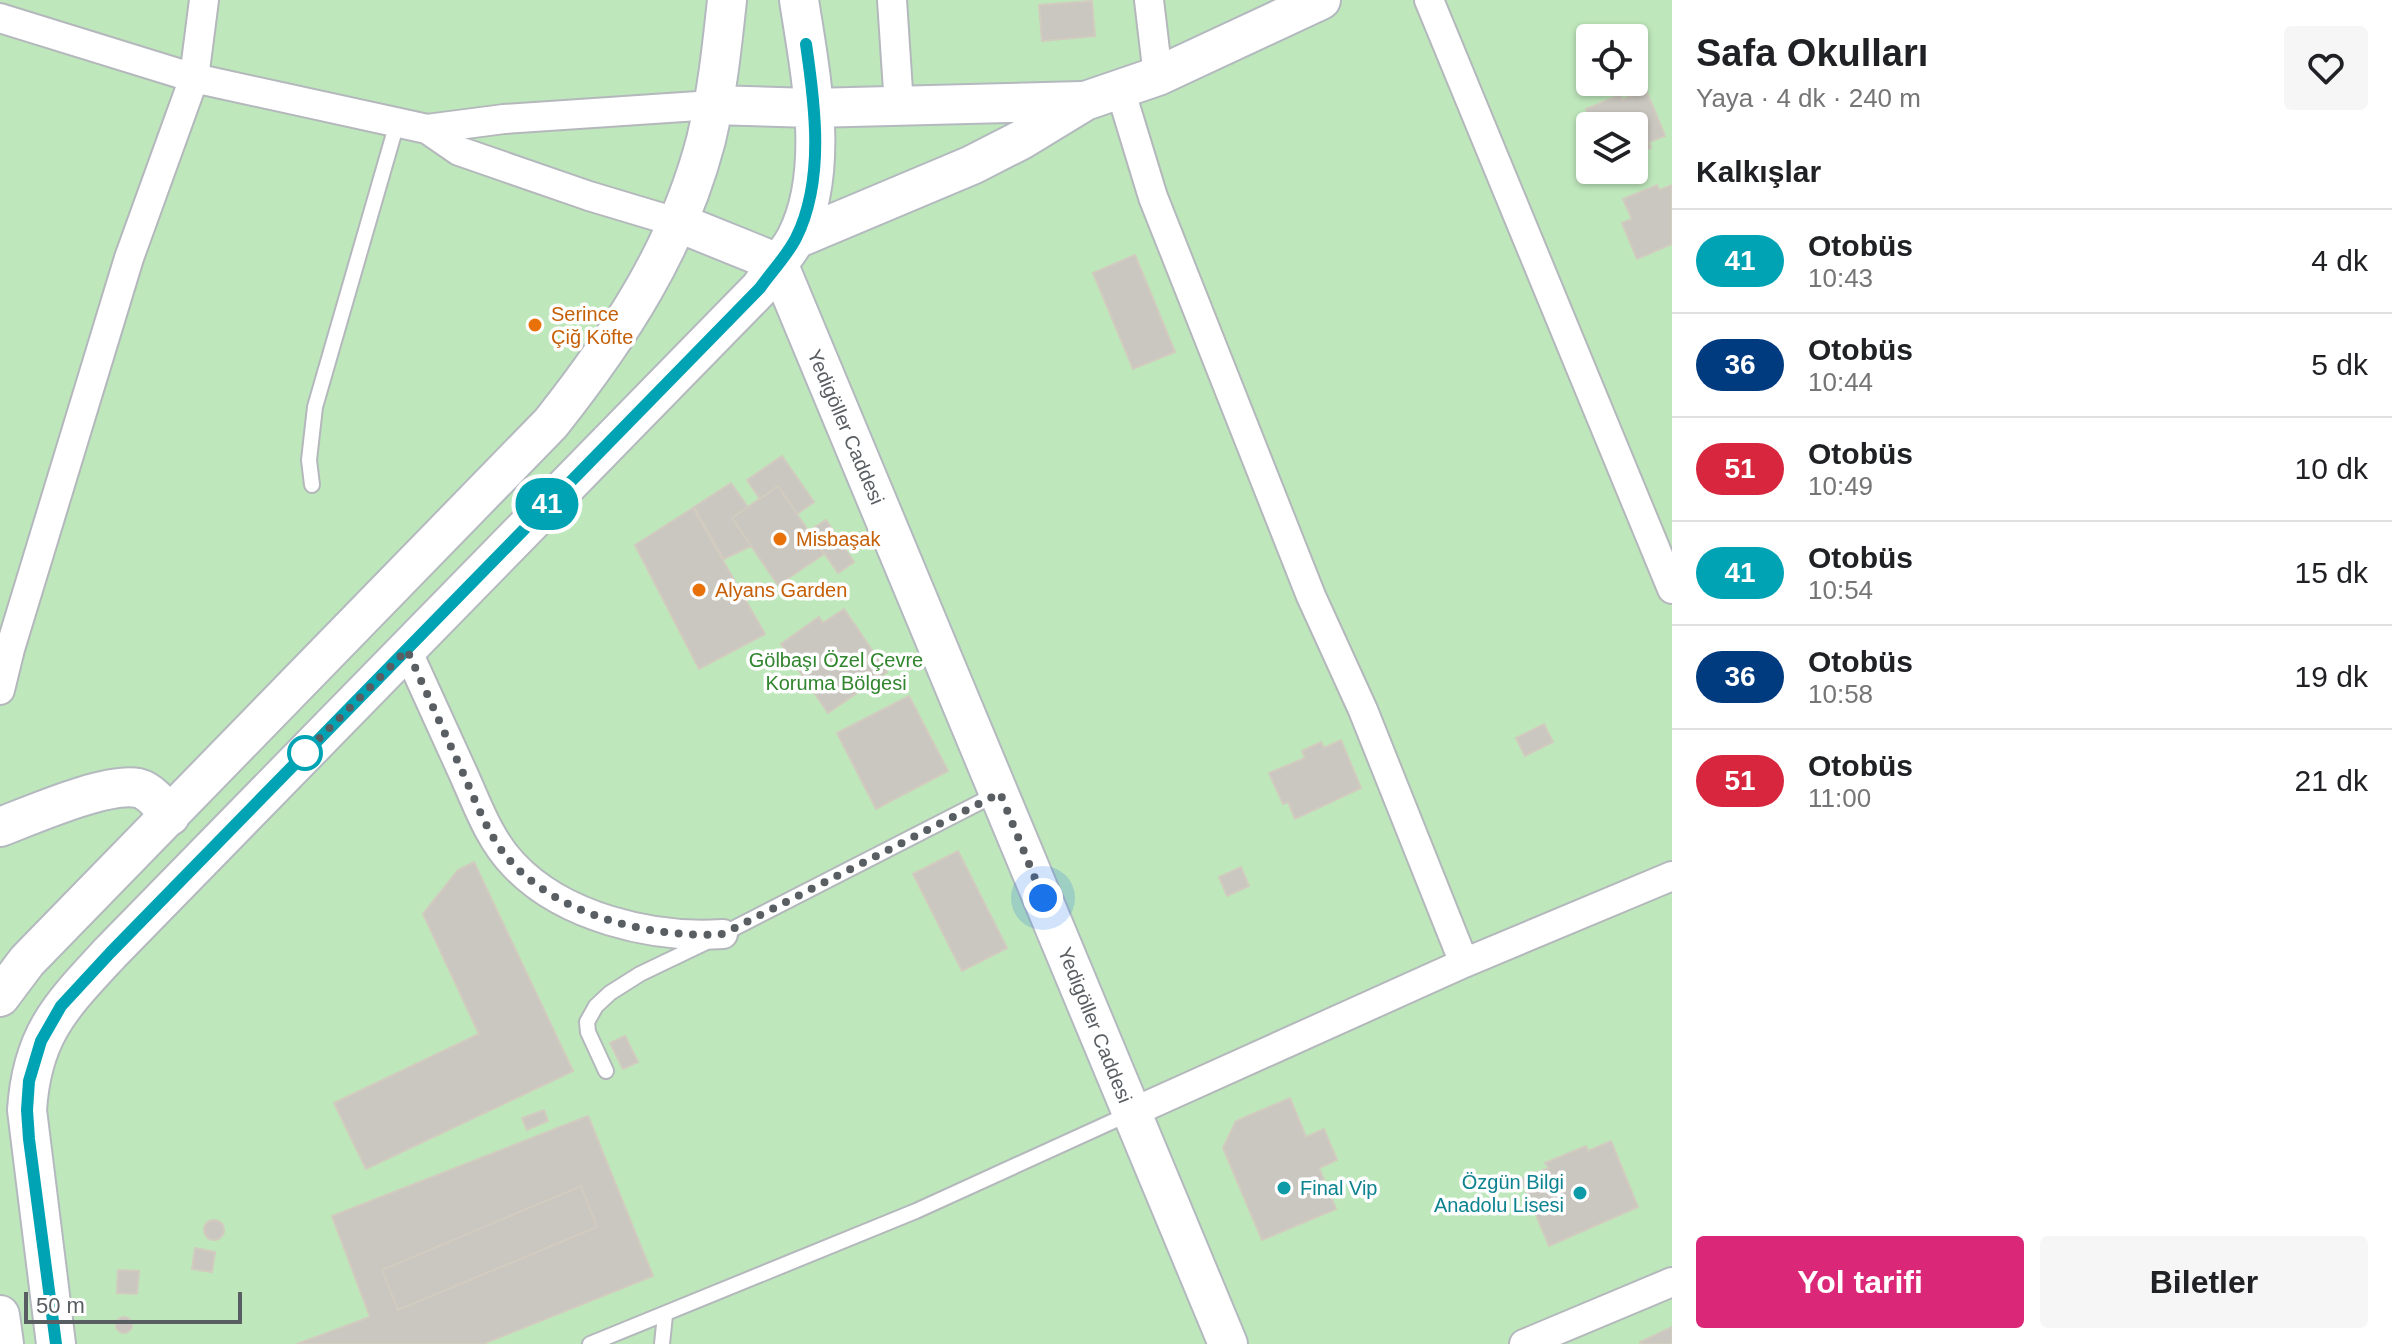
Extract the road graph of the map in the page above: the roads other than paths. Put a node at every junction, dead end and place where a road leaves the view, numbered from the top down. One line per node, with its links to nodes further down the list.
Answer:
1 (204, 0): 10 (street)
2 (727, 0): 12 (main road)
3 (799, 0): 14 (main road)
4 (892, 0): 13 (street)
5 (1149, 0): 9 (street)
6 (1321, 0): 9 (main road)
7 (1429, 0): 20 (street)
8 (0, 18): 10 (street)
9 (1158, 76): 11 (main road)
10 (194, 78): 15 (street); 22 (street)
11 (1103, 95): 13 (main road); 18 (main road); 32 (street)
12 (713, 105): 14 (main road); 16 (street); 17 (main road)
13 (899, 106): 14 (main road)
14 (812, 108): 18 (main road)
15 (397, 123): 16 (street); 19 (lane)
16 (427, 129): 17 (street)
17 (679, 223): 18 (main road); 23 (main road)
18 (787, 251): 21 (main road); 24 (main road, Yedigöller Caddesi)
19 (312, 485)
20 (1672, 589)
21 (407, 650): 25 (main road); 31 (street)
22 (0, 690)
23 (215, 770): 25 (main road); 26 (main road)
24 (1000, 793): 31 (lane); 36 (main road, Yedigöller Caddesi)
25 (253, 805): 30 (main road)
26 (170, 816): 27 (main road); 28 (main road)
27 (0, 827)
28 (125, 862): 30 (main road); 33 (main road)
29 (1672, 876): 32 (street)
30 (164, 897): 34 (main road)
31 (723, 934): 35 (lane)
32 (1464, 963): 36 (street)
33 (0, 997)
34 (16, 1067): 41 (main road)
35 (606, 1071)
36 (1131, 1113): 39 (lane); 44 (main road, Yedigöller Caddesi)
37 (1672, 1282): 45 (street)
38 (0, 1315): 40 (main road)
39 (665, 1315): 42 (lane); 43 (lane)
40 (4, 1344)
41 (56, 1344)
42 (590, 1344)
43 (662, 1344)
44 (1228, 1344)
45 (1524, 1344)

